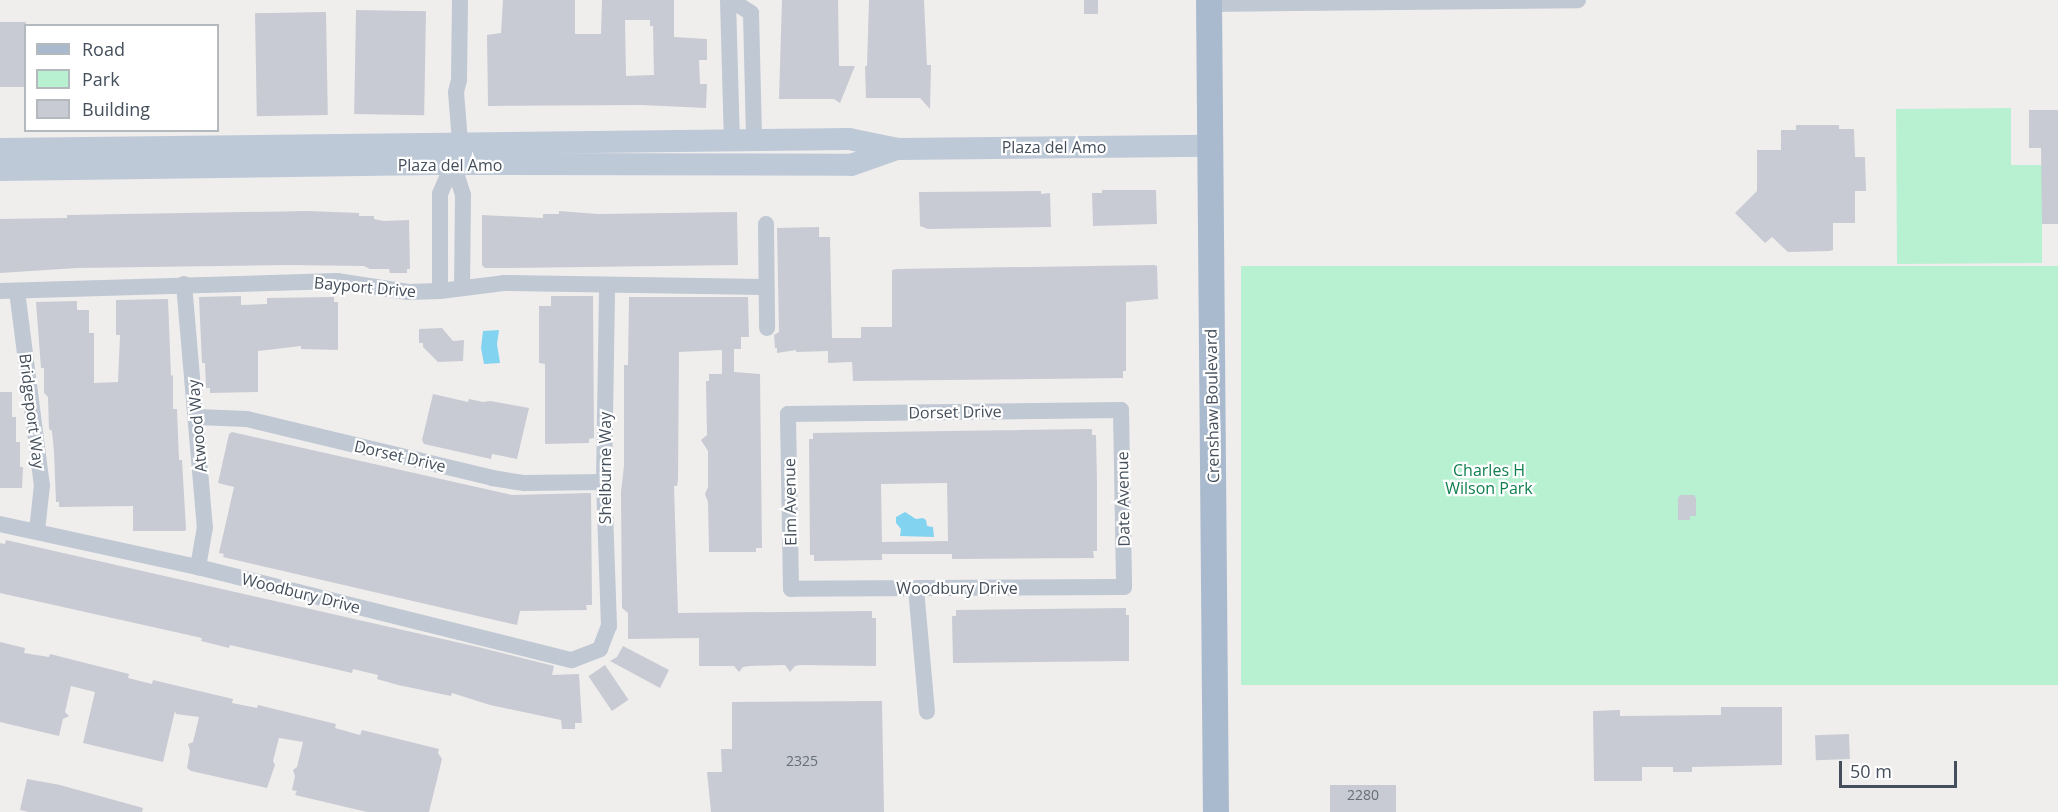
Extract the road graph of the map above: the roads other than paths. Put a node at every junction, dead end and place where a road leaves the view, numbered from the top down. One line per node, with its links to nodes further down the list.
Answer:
1 (460, 0): 9 (street)
2 (729, 0): 5 (street); 6 (street)
3 (1578, 0): 4 (street)
4 (1209, 2): 7 (main road, Crenshaw Boulevard)
5 (754, 140): 6 (main road, Plaza del Amo); 10 (main road, Plaza del Amo); 12 (main road)
6 (732, 141): 9 (main road, Plaza del Amo)
7 (1209, 146): 10 (main road, Plaza del Amo); 36 (main road, Crenshaw Boulevard)
8 (0, 148): 11 (main road, Plaza del Amo)
9 (458, 149): 11 (main road, Plaza del Amo); 12 (main road, Plaza del Amo); 15 (street); 16 (street)
10 (898, 149): 12 (main road, Plaza del Amo)
11 (74, 158): 13 (main road, Plaza del Amo)
12 (755, 165)
13 (0, 170)
14 (766, 224): 20 (street)
15 (440, 241): 16 (street); 22 (street)
16 (462, 242): 19 (street)
17 (184, 284): 21 (street, Bayport Drive); 22 (street, Bayport Drive); 26 (street, Atwood Way)
18 (608, 285): 19 (street, Bayport Drive); 20 (street, Bayport Drive); 27 (street, Shelburne Way)
19 (462, 287): 22 (street, Bayport Drive)
20 (766, 288): 23 (street)
21 (8, 291): 29 (street, Bridgeport Way)
22 (440, 291)
23 (767, 328)
24 (1121, 410): 25 (street, Dorset Drive); 31 (street, Date Avenue)
25 (788, 414): 32 (street, Elm Avenue)
26 (197, 417): 27 (street, Dorset Drive); 30 (street, Atwood Way)
27 (604, 482): 34 (street, Shelburne Way)
28 (0, 524): 29 (street, Woodbury Drive)
29 (37, 531): 30 (street, Woodbury Drive)
30 (198, 567): 34 (street, Woodbury Drive)
31 (1124, 587): 33 (street, Woodbury Drive)
32 (791, 589): 33 (street, Woodbury Drive)
33 (916, 589): 35 (street)
34 (600, 649)
35 (927, 712)
36 (1216, 812)

